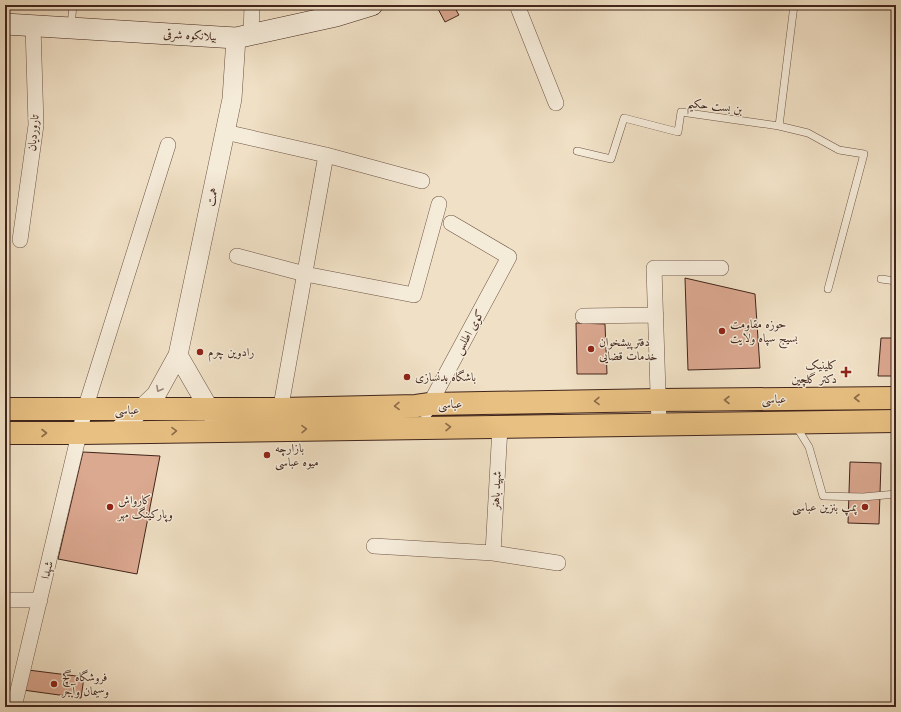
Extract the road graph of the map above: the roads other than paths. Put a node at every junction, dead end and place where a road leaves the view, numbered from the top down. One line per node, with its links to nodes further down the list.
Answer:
1 (73, 5): 8 (lane)
2 (252, 5): 9 (street)
3 (372, 5): 9 (main road, بیلانکوه شرقی)
4 (517, 5): 10 (street)
5 (794, 5): 11 (lane)
6 (5, 24): 7 (main road, بیلانکوه شرقی)
7 (33, 26): 8 (main road, بیلانکوه شرقی); 19 (street, تاروردیان)
8 (71, 28): 9 (main road, بیلانکوه شرقی)
9 (243, 36): 12 (street, همت)
10 (556, 103)
11 (779, 126): 14 (lane, بن بست حکیم); 25 (lane, بن بست حکیم)
12 (225, 132): 15 (street); 28 (street, همت)
13 (168, 145): 33 (street, شهدا)
14 (577, 152)
15 (326, 155): 16 (street); 22 (street)
16 (422, 181)
17 (439, 204): 22 (street)
18 (451, 223): 31 (street, کوی اطلس)
19 (20, 240)
20 (237, 256): 22 (street)
21 (721, 268): 26 (street)
22 (305, 274): 36 (street)
23 (881, 279): 24 (lane)
24 (896, 281)
25 (828, 289)
26 (656, 315): 27 (street); 30 (street)
27 (583, 316)
28 (178, 354): 34 (street); 35 (street, همت, one-way to 35)
29 (896, 398): 30 (main road, عباسى, one-way to 30)
30 (658, 400): 31 (main road, عباسى, one-way to 31); 39 (street)
31 (430, 404): 36 (main road, عباسى, one-way to 36); 41 (street, کوی اطلس)
32 (5, 409): 33 (main road, عباسى)
33 (85, 409): 35 (main road, عباسى); 45 (street, شهدا)
34 (209, 409): 35 (main road, عباسى); 36 (main road, عباسى); 42 (street)
35 (139, 410): 43 (street, همت)
36 (279, 420): 41 (main road, عباسى, one-way to 41); 42 (main road, عباسى)
37 (896, 421): 38 (main road, عباسى)
38 (794, 422): 39 (main road, عباسى); 46 (lane)
39 (659, 424): 40 (main road, عباسى)
40 (500, 427): 41 (main road, عباسى, one-way to 40); 48 (street, شهید باهنر)
41 (417, 428)
42 (223, 431): 43 (main road, عباسى, one-way to 42)
43 (116, 432): 45 (main road, عباسى)
44 (5, 433): 45 (main road, عباسى, one-way to 45)
45 (80, 433): 51 (street, شهدا)
46 (896, 494)
47 (374, 546): 48 (street)
48 (493, 553): 49 (street)
49 (558, 563)
50 (5, 600): 51 (street)
51 (40, 600): 52 (street, شهدا)
52 (14, 707)

